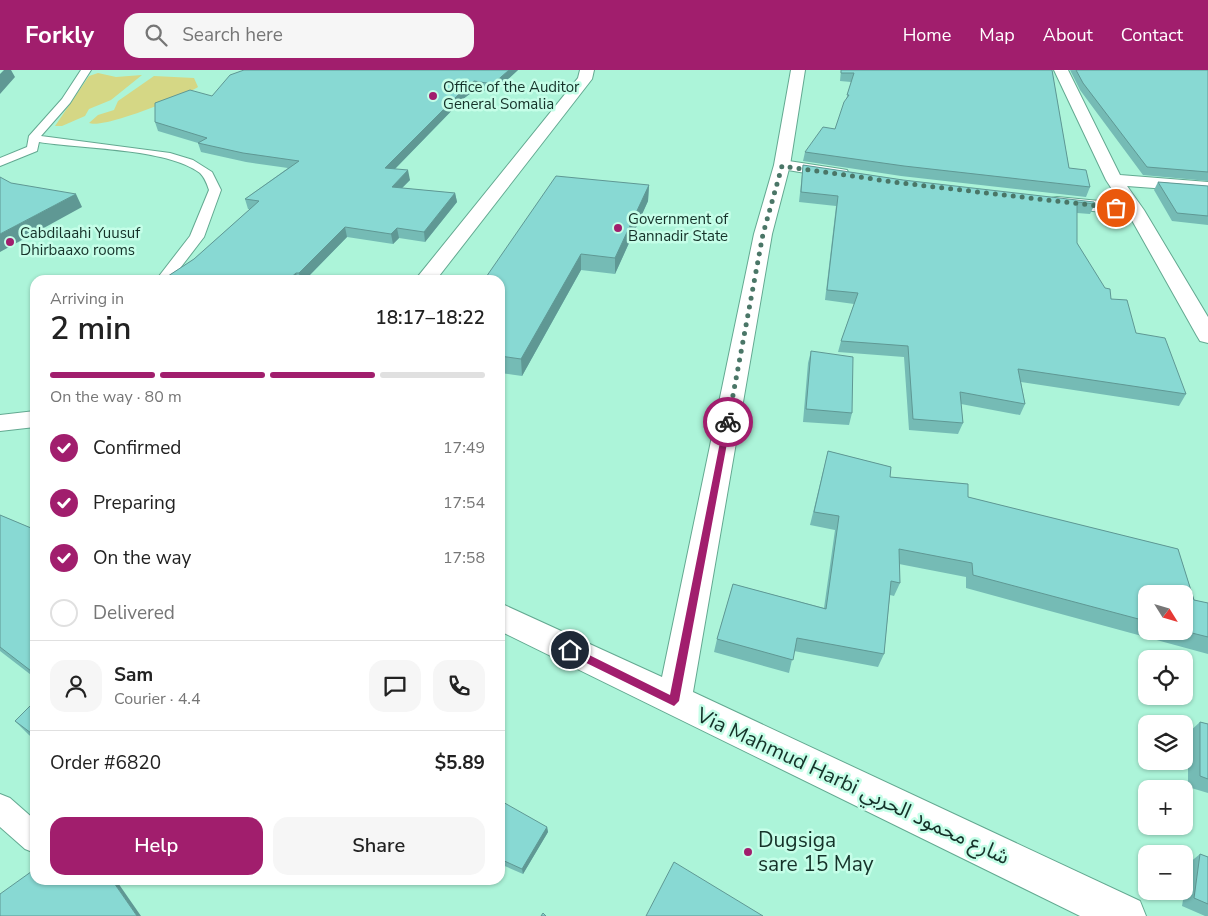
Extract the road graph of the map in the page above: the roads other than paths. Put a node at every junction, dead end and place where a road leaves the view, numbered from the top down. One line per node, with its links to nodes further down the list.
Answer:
1 (86, 70): 5 (lane)
2 (587, 70): 14 (street)
3 (798, 70): 7 (street)
4 (1061, 70): 9 (street)
5 (33, 138): 6 (lane); 13 (lane)
6 (0, 162)
7 (782, 166): 8 (street); 17 (street)
8 (861, 177)
9 (1114, 180): 10 (street); 12 (street)
10 (1208, 187)
11 (1042, 200): 12 (street)
12 (1135, 210): 15 (street)
13 (167, 275)
14 (429, 275)
15 (1208, 336)
16 (505, 618): 17 (street, Via Mahmud Harbi شارع محمود الحربي)
17 (674, 701): 20 (street, Via Mahmud Harbi شارع محمود الحربي)
18 (0, 808): 19 (lane)
19 (30, 834)
20 (1125, 916)

